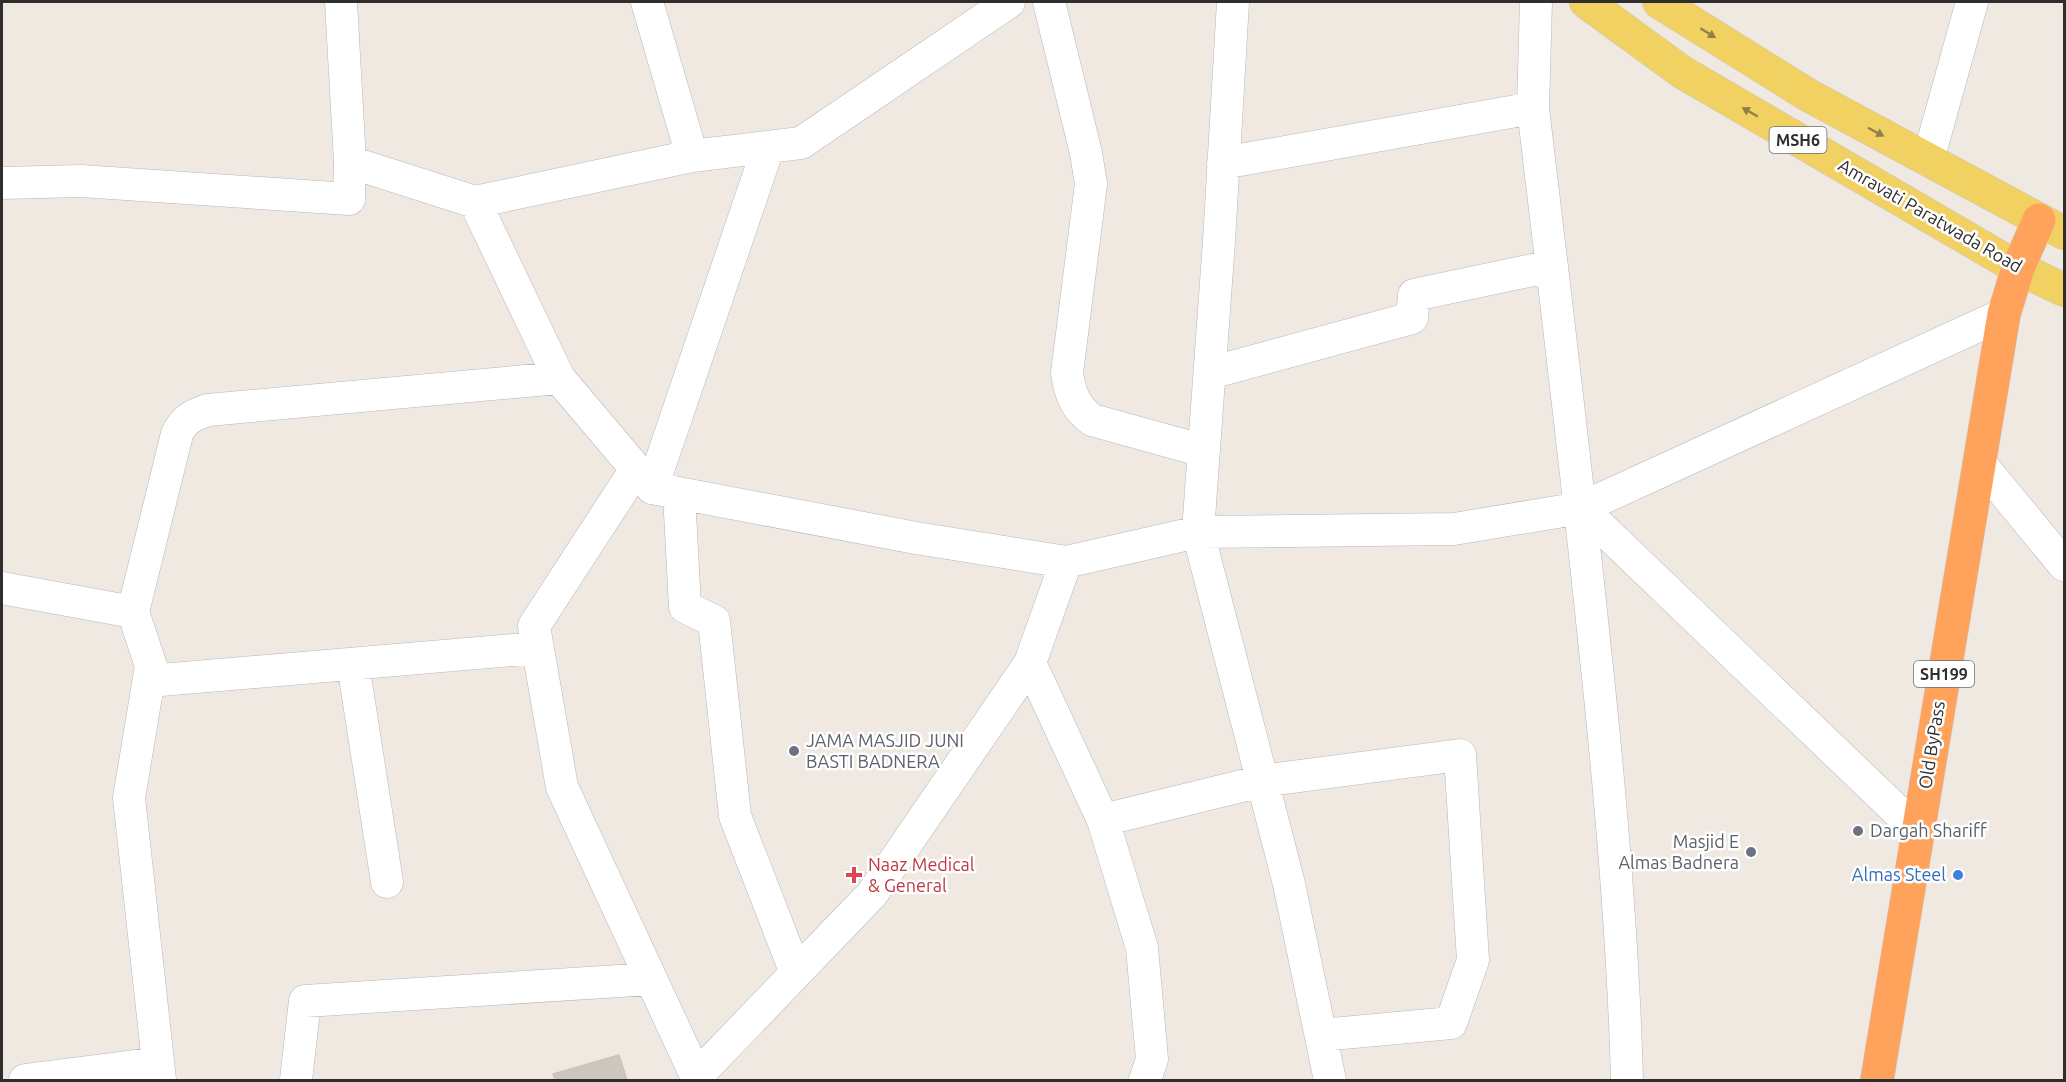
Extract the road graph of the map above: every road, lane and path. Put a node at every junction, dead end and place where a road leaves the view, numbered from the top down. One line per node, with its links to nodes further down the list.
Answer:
1 (340, 2): 14 (street)
2 (647, 2): 12 (street)
3 (1009, 2): 11 (street)
4 (1049, 2): 25 (street)
5 (1233, 2): 15 (street)
6 (1536, 2): 10 (street)
7 (1586, 2): 20 (main road, Amravati Paratwada Road / MSH6, one-way to 7)
8 (1659, 2): 13 (main road, MSH6, one-way to 13)
9 (1972, 2): 13 (street)
10 (1533, 108): 15 (street); 19 (street)
11 (768, 147): 12 (street); 27 (street)
12 (692, 156): 17 (street)
13 (1928, 160): 18 (main road, MSH6)
14 (350, 162): 16 (street); 17 (street)
15 (1223, 163): 23 (street)
16 (2, 183)
17 (475, 202): 24 (street)
18 (2052, 226): 20 (highway, Old ByPass)
19 (1552, 266): 23 (street); 28 (street)
20 (2018, 268): 21 (main road, Amravati Paratwada Road / MSH6); 22 (highway, Old ByPass / SH199)
21 (2064, 290)
22 (2004, 314): 26 (highway, Old ByPass / SH199); 28 (street)
23 (1210, 373): 25 (street)
24 (560, 378): 27 (street); 33 (street)
25 (1204, 451): 29 (street)
26 (1979, 462): 31 (street); 40 (highway, Old ByPass / SH199)
27 (656, 484): 30 (street); 34 (street); 42 (street)
28 (1581, 508): 29 (street); 40 (street); 53 (street)
29 (1198, 532): 30 (street); 38 (street)
30 (1066, 562): 35 (street)
31 (2064, 565)
32 (2, 588): 33 (street)
33 (133, 612): 37 (street)
34 (537, 648): 36 (street); 43 (street)
35 (1030, 663): 39 (street); 42 (street)
36 (353, 664): 37 (street); 41 (street)
37 (149, 681): 46 (street)
38 (1262, 781): 39 (street); 44 (street); 44 (street)
39 (1103, 820): 51 (street)
40 (1918, 831): 54 (highway, Old ByPass / SH199)
41 (387, 882)
42 (796, 973): 47 (street)
43 (651, 979): 47 (street); 50 (street)
44 (1321, 1035): 52 (street)
45 (2, 1070): 48 (street)
46 (159, 1072): 49 (street)
47 (697, 1078)
48 (8, 1080)
49 (25, 1080)
50 (296, 1080)
51 (1145, 1080)
52 (1330, 1080)
53 (1627, 1080)
54 (1877, 1080)

